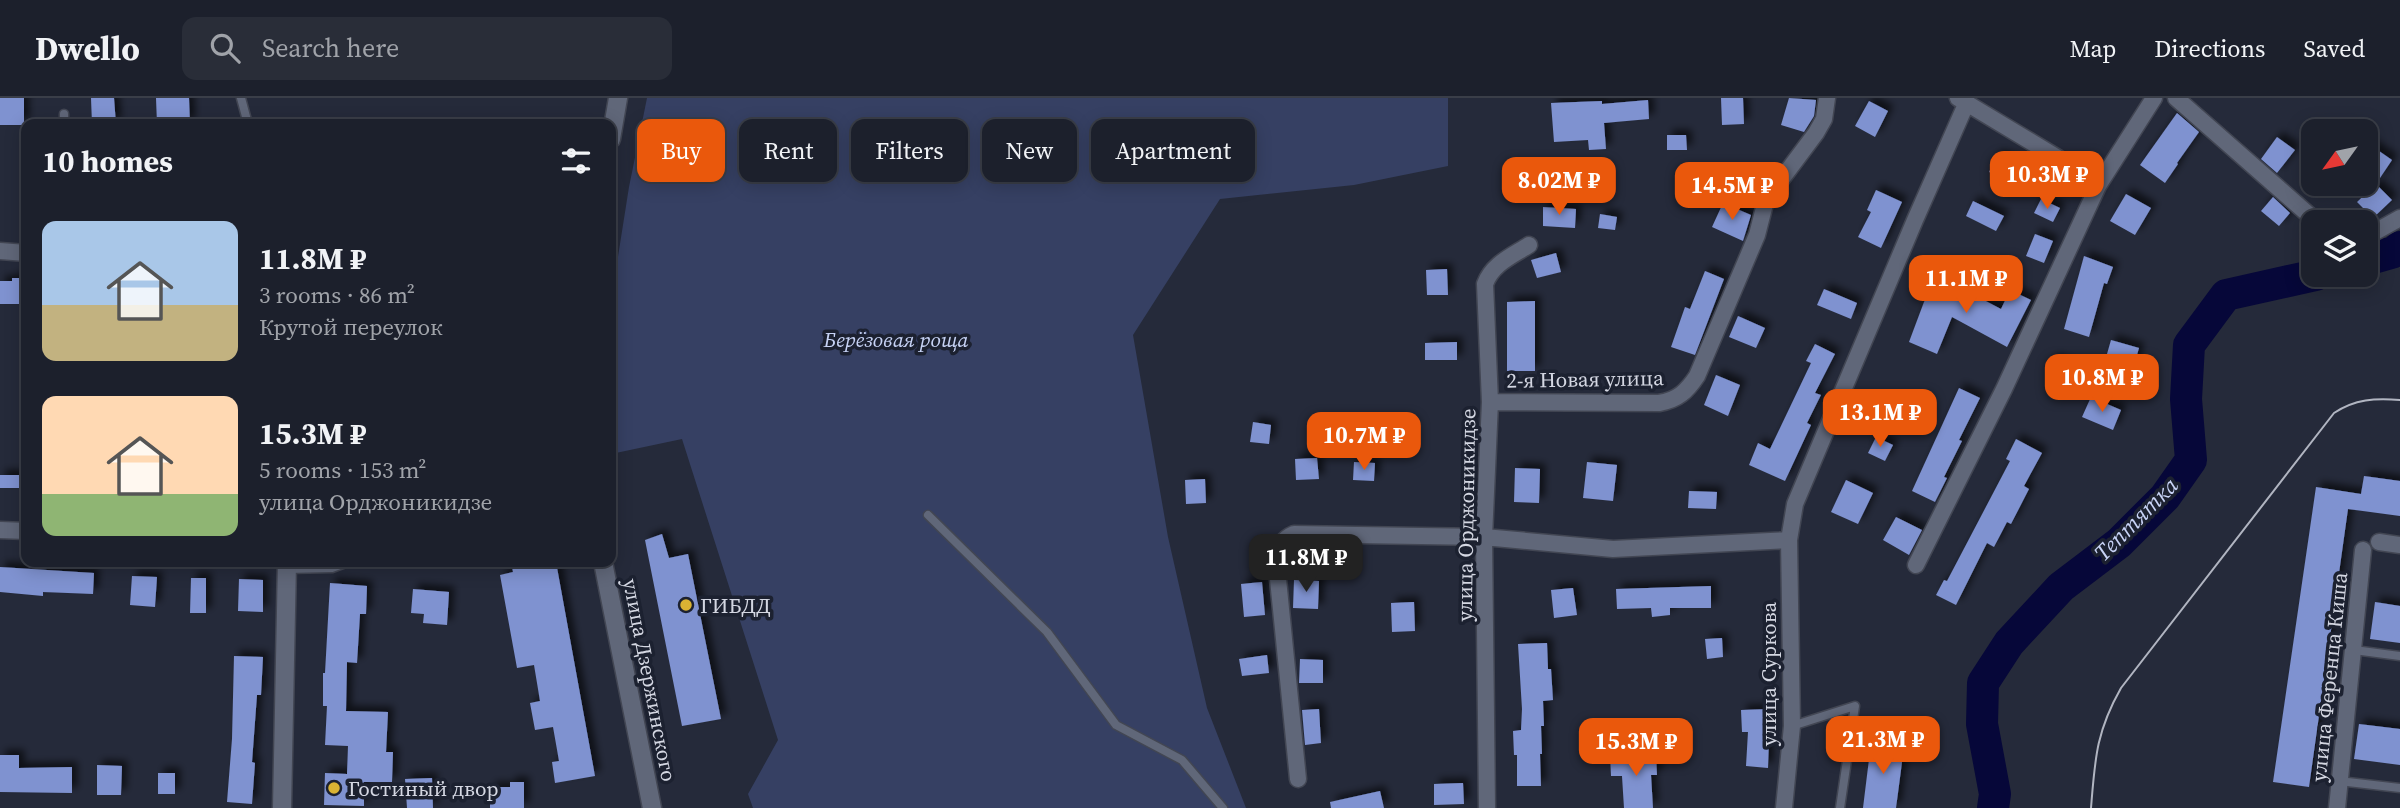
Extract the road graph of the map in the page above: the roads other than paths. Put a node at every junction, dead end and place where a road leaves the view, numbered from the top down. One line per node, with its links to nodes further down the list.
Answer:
1 (241, 98): 9 (lane)
2 (618, 98): 10 (main road)
3 (1828, 98): 18 (street, 2-я Новая улица)
4 (2154, 98): 11 (street)
5 (2176, 98): 12 (street)
6 (1963, 100): 11 (street); 23 (street, улица Суркова)
7 (64, 114): 8 (lane)
8 (64, 119)
9 (247, 119)
10 (614, 119)
11 (2098, 186): 27 (street)
12 (2303, 210)
13 (2400, 218): 14 (street)
14 (2378, 230)
15 (1529, 245): 18 (street, улица Орджоникидзе)
16 (0, 251): 17 (street)
17 (21, 253)
18 (1490, 402): 22 (street, улица Орджоникидзе)
19 (928, 515): 40 (lane)
20 (0, 530): 21 (street)
21 (21, 531)
22 (1484, 537): 23 (street); 35 (street); 41 (street, улица Орджоникидзе)
23 (1789, 540): 34 (street, улица Суркова)
24 (2379, 542): 25 (street)
25 (2400, 545)
26 (2363, 550): 32 (street, улица Ференца Киша)
27 (1916, 565)
28 (287, 567): 38 (main road)
29 (317, 567): 30 (lane)
30 (335, 567)
31 (604, 567): 39 (main road, улица Дзержинского)
32 (2354, 650): 33 (lane); 36 (street, улица Ференца Киша)
33 (2400, 656)
34 (1792, 726): 42 (street, улица Суркова); 43 (lane)
35 (1298, 779)
36 (2339, 781): 37 (lane); 44 (street, улица Ференца Киша)
37 (2400, 788)
38 (282, 808)
39 (652, 808)
40 (1223, 808)
41 (1487, 808)
42 (1784, 808)
43 (1840, 808)
44 (2337, 808)

